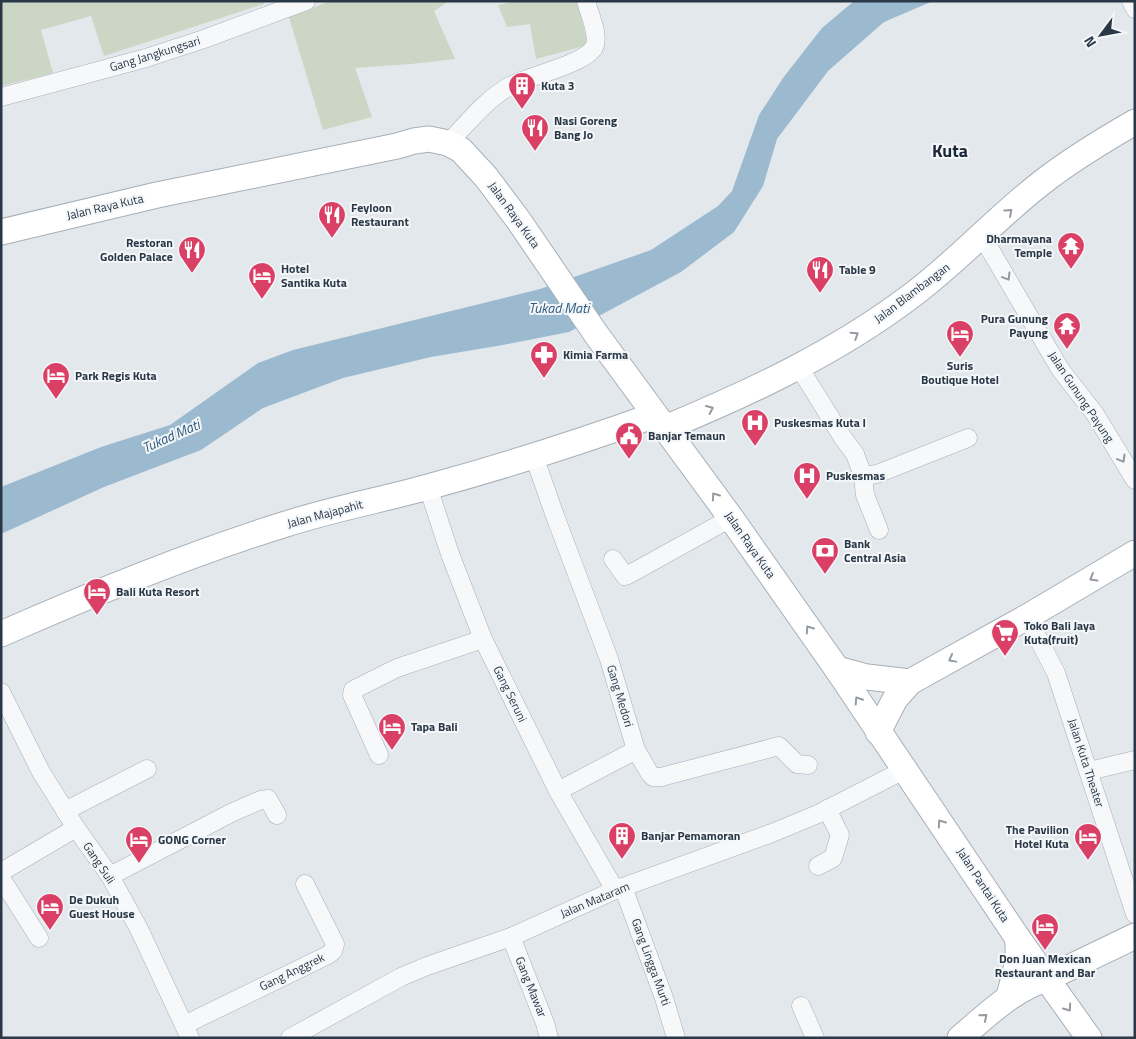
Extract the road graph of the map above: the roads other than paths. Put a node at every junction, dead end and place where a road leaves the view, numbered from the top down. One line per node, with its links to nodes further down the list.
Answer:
1 (306, 1): 3 (street, Gang Jangkungsari)
2 (586, 1): 5 (street)
3 (1, 97)
4 (1135, 122): 7 (main road, Jalan Blambangan, one-way to 4)
5 (448, 143): 6 (main road, Jalan Raya Kuta); 9 (main road, Jalan Raya Kuta)
6 (1, 232)
7 (982, 236): 8 (main road, Jalan Blambangan, one-way to 7); 13 (street, Jalan Gunung Payung, one-way to 13)
8 (799, 367): 9 (main road, Jalan Blambangan, one-way to 8); 12 (street)
9 (660, 421): 11 (main road, Jalan Majapahit); 15 (main road, Jalan Raya Kuta, one-way to 9)
10 (968, 438): 12 (street)
11 (534, 456): 14 (main road, Jalan Majapahit); 26 (street, Gang Medori)
12 (863, 476): 16 (street)
13 (1135, 480)
14 (428, 487): 20 (main road, Jalan Majapahit); 21 (street, Gang Seruni)
15 (730, 518): 18 (street); 22 (main road, Jalan Raya Kuta, one-way to 15)
16 (879, 530)
17 (1135, 553): 19 (main road, one-way to 19)
18 (613, 559)
19 (1027, 617): 23 (main road, one-way to 23); 32 (street, Jalan Kuta Theater)
20 (1, 634)
21 (483, 639): 27 (street); 33 (street, Gang Seruni)
22 (837, 669): 23 (main road); 25 (main road, Jalan Raya Kuta, one-way to 22)
23 (910, 682): 25 (main road)
24 (1, 692): 35 (street, Gang Suli)
25 (878, 732): 31 (main road, Jalan Pantai Kuta)
26 (636, 750): 29 (street, Gang Medori); 33 (street)
27 (380, 755)
28 (1135, 760): 32 (street)
29 (808, 766)
30 (147, 769): 35 (street)
31 (904, 770): 34 (street, Jalan Mataram); 47 (main road, Jalan Pantai Kuta, one-way to 31)
32 (1089, 771): 44 (street, Jalan Kuta Theater)
33 (558, 791): 43 (street, Gang Seruni)
34 (827, 809): 38 (street); 43 (street, Jalan Mataram)
35 (65, 811): 37 (street, Gang Suli)
36 (277, 814): 40 (street)
37 (76, 828): 39 (street); 40 (street, Gang Suli)
38 (818, 866)
39 (1, 872)
40 (110, 876): 52 (street, Gang Suli)
41 (1, 878): 48 (street)
42 (305, 884): 52 (street, Gang Anggrek)
43 (619, 889): 46 (street, Jalan Mataram); 55 (street, Gang Lingga Murti)
44 (1135, 914)
45 (1135, 936): 49 (main road)
46 (511, 937): 53 (street, Jalan Mataram); 54 (street, Gang Mawar)
47 (1017, 937): 49 (main road, Jalan Pantai Kuta); 50 (main road)
48 (39, 938)
49 (1048, 978): 50 (main road); 58 (main road, Jalan Pantai Kuta, one-way to 58)
50 (1009, 996): 57 (main road, one-way to 50)
51 (801, 1006): 56 (street)
52 (187, 1032)
53 (290, 1038)
54 (549, 1038)
55 (676, 1038)
56 (815, 1038)
57 (960, 1038)
58 (1089, 1038)

